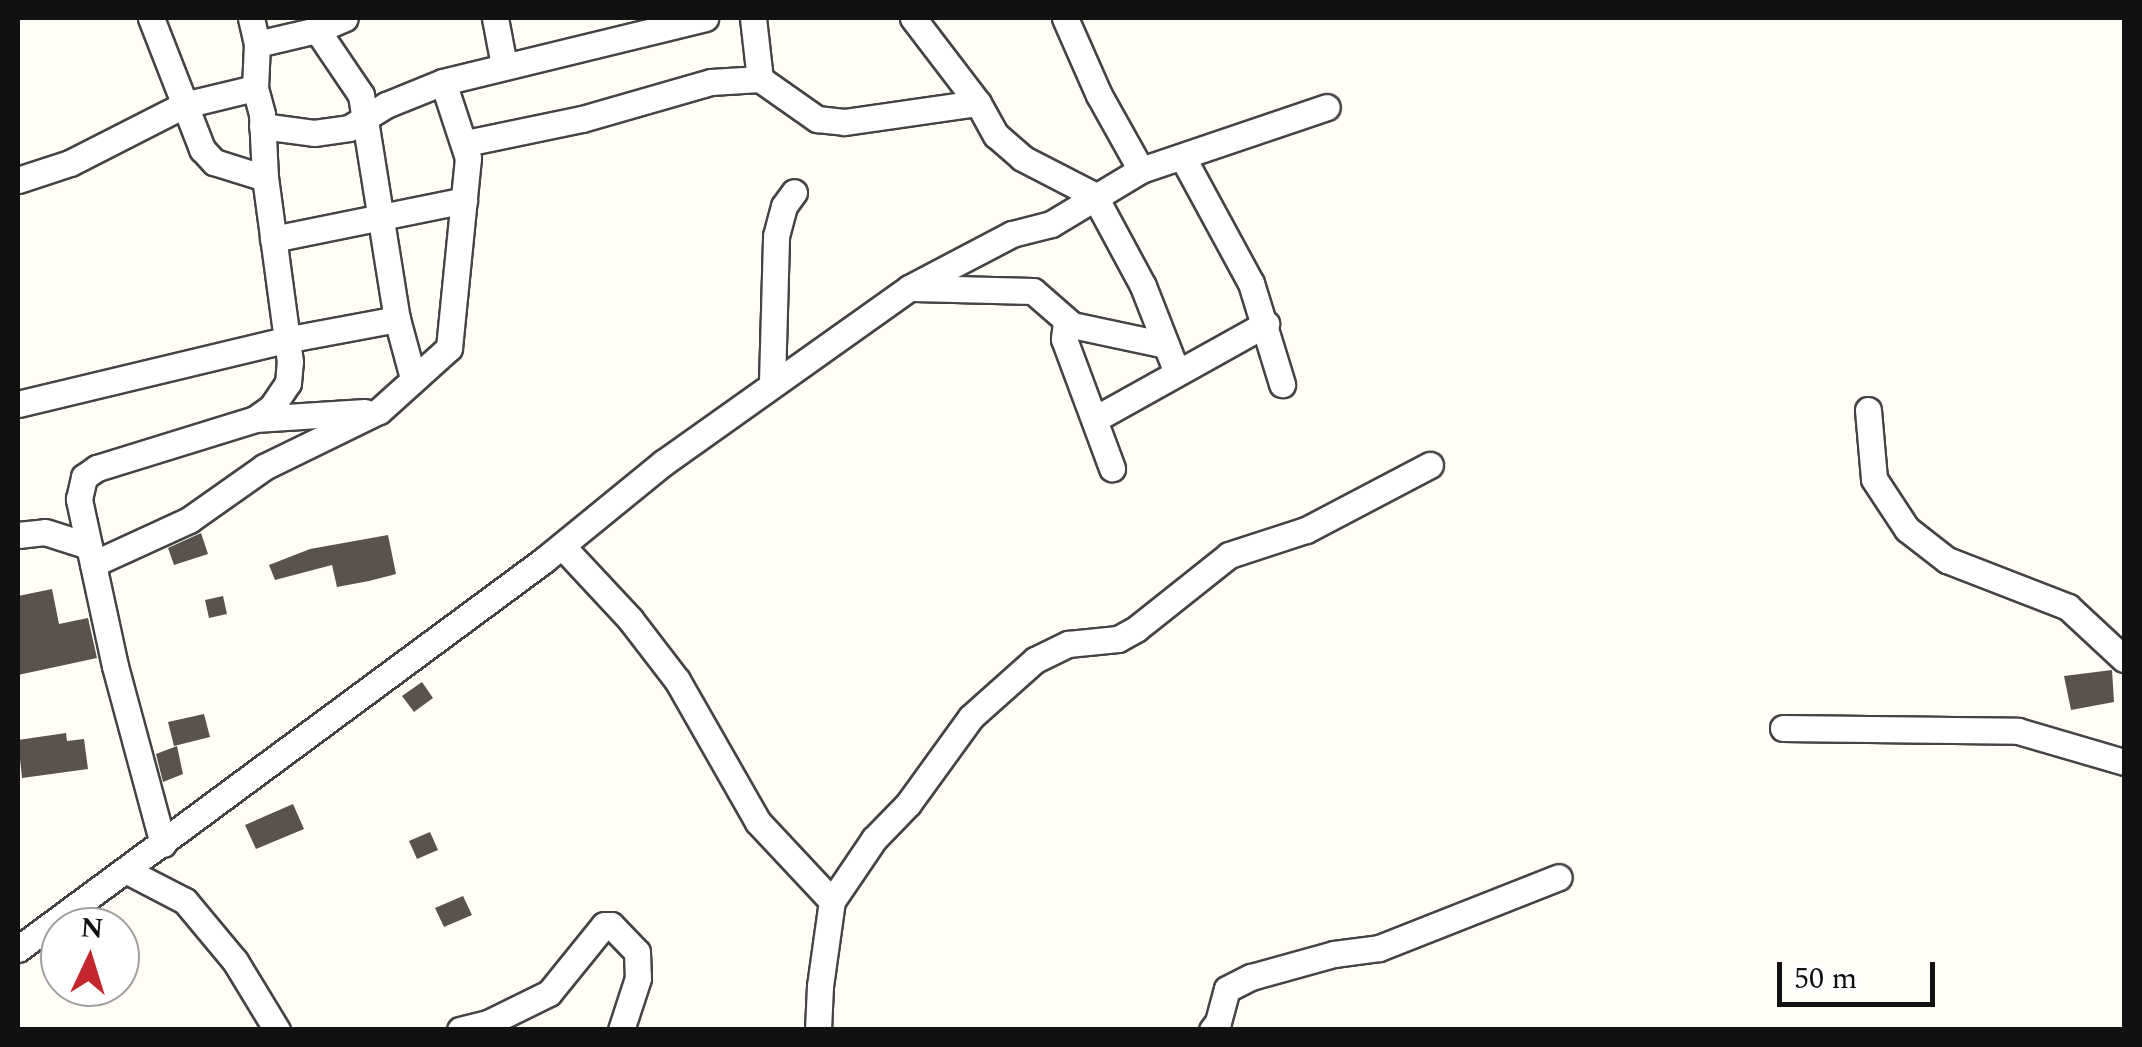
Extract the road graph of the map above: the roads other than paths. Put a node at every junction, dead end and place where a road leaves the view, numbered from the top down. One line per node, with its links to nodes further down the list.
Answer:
1 (151, 18): 16 (street)
2 (251, 18): 10 (street)
3 (344, 18): 9 (street)
4 (495, 18): 11 (street)
5 (704, 18): 11 (street)
6 (753, 18): 12 (street)
7 (914, 18): 15 (street)
8 (1066, 18): 22 (street)
9 (317, 30): 10 (street); 18 (street)
10 (257, 44): 14 (street)
11 (504, 65): 13 (street)
12 (760, 79): 15 (street); 20 (street)
13 (443, 82): 18 (street); 20 (street)
14 (255, 88): 16 (street); 19 (street)
15 (978, 102): 26 (street)
16 (184, 104): 23 (street); 24 (street)
17 (1327, 107): 21 (street)
18 (366, 122): 19 (street); 28 (street)
19 (262, 126): 23 (street)
20 (466, 142): 27 (street)
21 (1183, 158): 22 (street); 33 (street)
22 (1140, 170): 26 (street)
23 (265, 178): 29 (street)
24 (18, 180)
25 (794, 192): 38 (street)
26 (1094, 195): 30 (street); 35 (street)
27 (464, 200): 28 (street); 37 (street)
28 (380, 219): 29 (street); 31 (street)
29 (273, 239): 34 (street)
30 (909, 288): 32 (street); 38 (street)
31 (397, 319): 34 (street); 37 (street)
32 (1066, 322): 35 (street); 44 (street)
33 (1266, 324): 36 (street); 39 (street)
34 (285, 340): 40 (street); 43 (street)
35 (1166, 345): 36 (street)
36 (1176, 370): 44 (street)
37 (413, 378): 42 (street)
38 (772, 382): 50 (street)
39 (1282, 384)
40 (18, 404)
41 (1868, 410): 52 (street)
42 (380, 411): 43 (street); 51 (street)
43 (255, 419): 47 (street)
44 (1095, 419): 46 (street)
45 (1430, 464): 58 (street)
46 (1112, 468)
47 (80, 499): 48 (street); 51 (street)
48 (45, 532): 49 (street); 51 (street)
49 (18, 535)
50 (562, 546): 55 (street); 58 (street)
51 (91, 555): 55 (street)
52 (2124, 659)
53 (1783, 728): 54 (street)
54 (2124, 762)
55 (163, 844): 56 (street)
56 (127, 871): 59 (street); 61 (street)
57 (1559, 877): 65 (street)
58 (832, 901): 64 (street)
59 (18, 948)
60 (488, 1026): 62 (street); 63 (street)
61 (278, 1030)
62 (460, 1030)
63 (621, 1030)
64 (818, 1030)
65 (1212, 1030)

